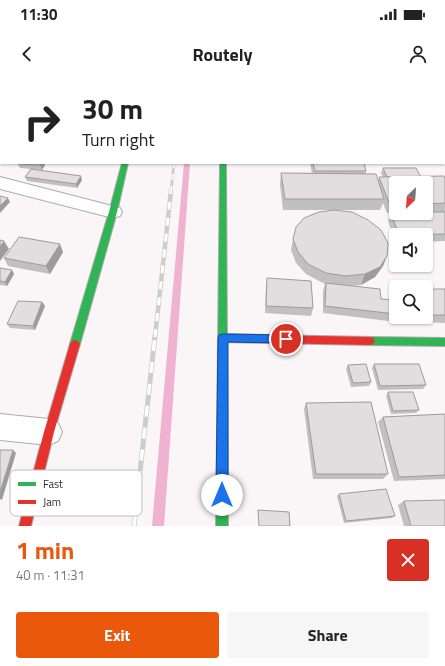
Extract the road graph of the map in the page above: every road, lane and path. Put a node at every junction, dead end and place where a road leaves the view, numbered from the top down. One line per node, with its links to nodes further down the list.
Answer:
1 (125, 164): 4 (street)
2 (223, 164): 5 (street)
3 (0, 183): 4 (street)
4 (113, 212): 8 (street)
5 (223, 338): 6 (street); 12 (street)
6 (445, 342)
7 (0, 427): 8 (street)
8 (49, 432): 9 (street)
9 (39, 470)
10 (28, 516): 11 (street)
11 (25, 526)
12 (222, 526)

